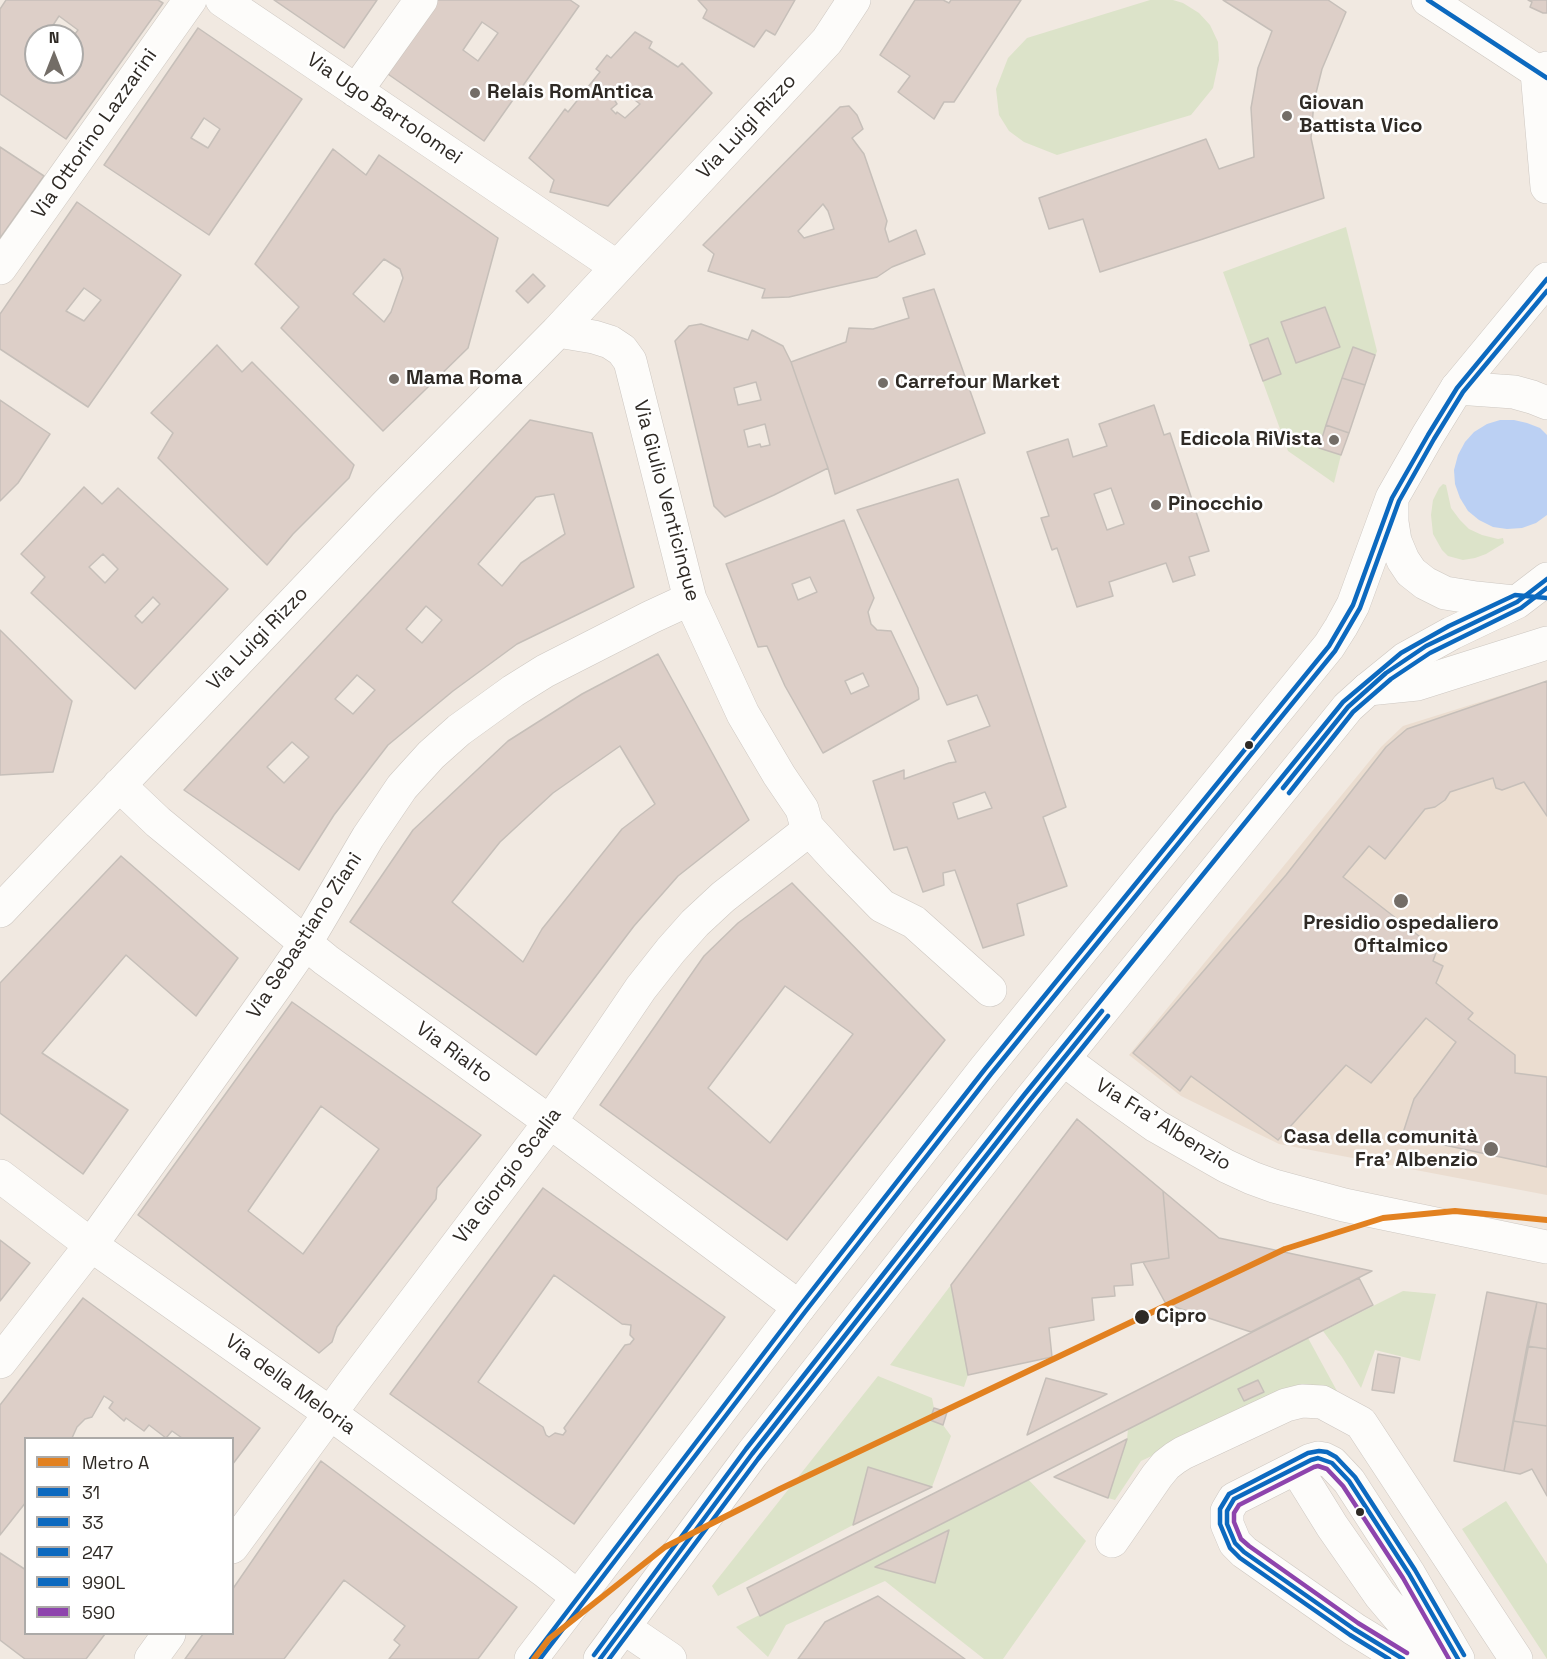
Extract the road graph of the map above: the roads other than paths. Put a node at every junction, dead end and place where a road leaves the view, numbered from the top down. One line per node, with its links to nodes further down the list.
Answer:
1 (190, 0): 10 (street, Via Ottorino Lazzarini)
2 (222, 0): 7 (street, Via Ugo Bartolomei)
3 (421, 0): 7 (street)
4 (854, 0): 9 (street, Via Luigi Rizzo)
5 (1428, 0): 6 (street)
6 (1544, 73): 8 (street)
7 (356, 91): 9 (street, Via Ugo Bartolomei)
8 (1547, 187)
9 (625, 258): 12 (street, Via Luigi Rizzo)
10 (0, 268)
11 (1547, 279): 13 (street)
12 (558, 331): 17 (street, Via Giulio Venticinque); 21 (street, Via Luigi Rizzo)
13 (1458, 388): 14 (street); 15 (street)
14 (1547, 403)
15 (1392, 498): 18 (street); 31 (street)
16 (1547, 579): 18 (street)
17 (690, 599): 22 (street, Via Giulio Venticinque); 24 (street, Via Sebastiano Ziani)
18 (1532, 604): 20 (street)
19 (1547, 643): 20 (street)
20 (1368, 688): 26 (street)
21 (119, 785): 23 (street, Via Luigi Rizzo); 24 (street, Via Rialto)
22 (807, 827): 25 (street, Via Giulio Venticinque); 27 (street, Via Giorgio Scalia)
23 (0, 911)
24 (305, 944): 27 (street, Via Rialto); 29 (street, Via Sebastiano Ziani)
25 (990, 990)
26 (1063, 1059): 30 (street, Via Fra' Albenzio); 38 (street)
27 (550, 1122): 31 (street, Via Rialto); 33 (street, Via Giorgio Scalia)
28 (0, 1176): 29 (street, Via della Meloria)
29 (92, 1245): 32 (street, Via Sebastiano Ziani); 33 (street, Via della Meloria)
30 (1547, 1247)
31 (799, 1306): 37 (street)
32 (0, 1362)
33 (331, 1414): 36 (street, Via Giorgio Scalia); 37 (street, Via della Meloria)
34 (1296, 1468): 44 (street); 45 (street); 46 (street)
35 (1112, 1541): 47 (street)
36 (234, 1544)
37 (578, 1597): 41 (street)
38 (623, 1627): 42 (street); 43 (street)
39 (169, 1635): 40 (street)
40 (151, 1659)
41 (531, 1659)
42 (600, 1659)
43 (670, 1659)
44 (1403, 1659)
45 (1434, 1659)
46 (1458, 1659)
47 (1516, 1659)

